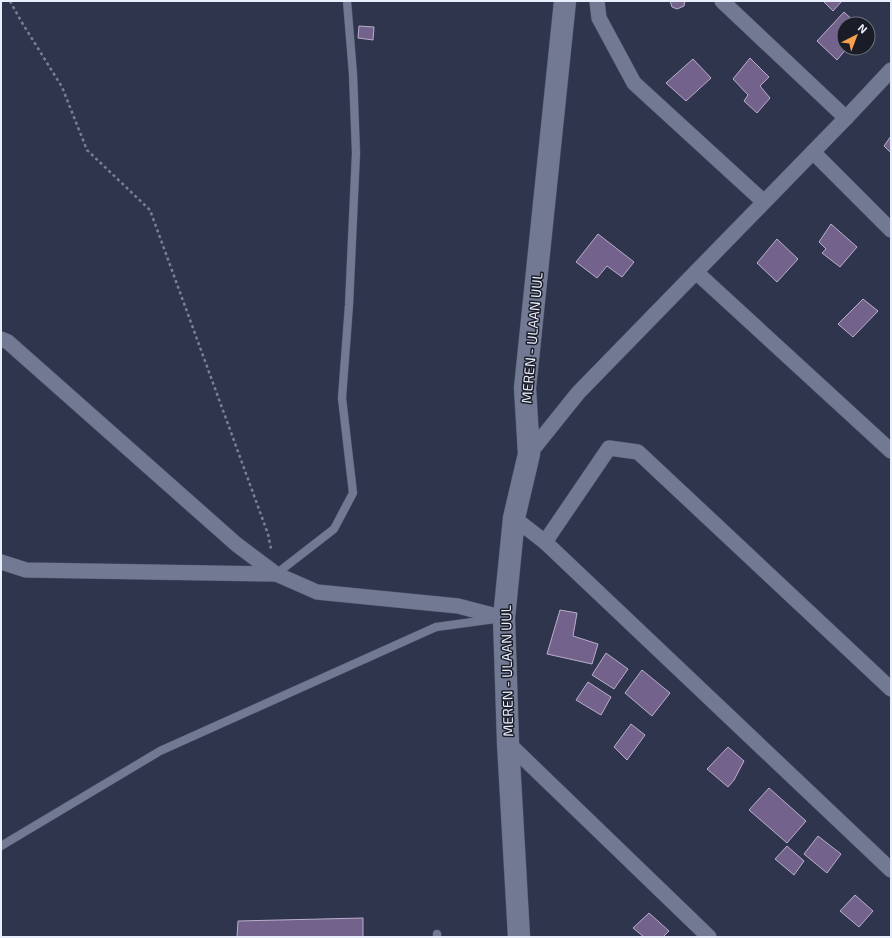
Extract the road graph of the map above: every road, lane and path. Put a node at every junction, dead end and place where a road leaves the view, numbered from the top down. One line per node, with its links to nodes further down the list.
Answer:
1 (10, 1): 18 (path)
2 (347, 1): 18 (lane)
3 (565, 1): 14 (street, MEREN - ULAAN UUL)
4 (597, 1): 9 (street)
5 (722, 1): 7 (street)
6 (891, 70): 7 (street)
7 (846, 118): 8 (street)
8 (813, 152): 9 (street); 10 (street)
9 (764, 202): 11 (street)
10 (891, 230)
11 (696, 272): 13 (street); 14 (street)
12 (1, 339): 18 (street)
13 (891, 451)
14 (529, 454): 15 (street, MEREN - ULAAN UUL)
15 (514, 518): 16 (street); 19 (street, MEREN - ULAAN UUL)
16 (545, 542): 20 (street); 23 (street)
17 (1, 562): 18 (street)
18 (276, 574): 19 (street)
19 (504, 618): 21 (street, MEREN - ULAAN UUL); 22 (lane)
20 (891, 689)
21 (508, 743): 24 (street, MEREN - ULAAN UUL); 25 (street)
22 (1, 846)
23 (891, 870)
24 (519, 937)
25 (709, 937)

